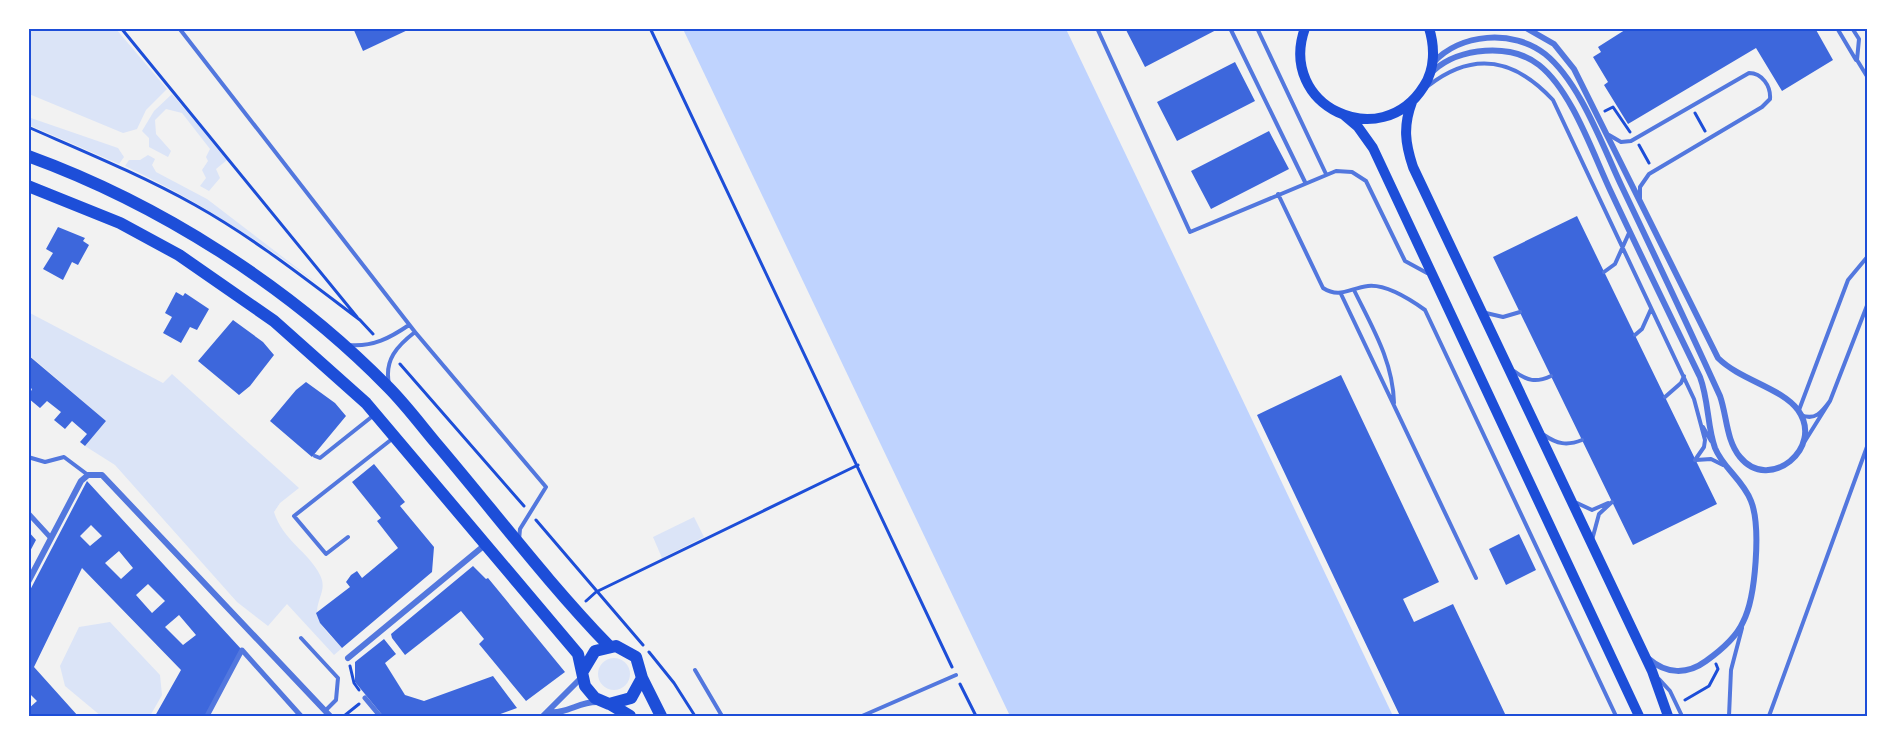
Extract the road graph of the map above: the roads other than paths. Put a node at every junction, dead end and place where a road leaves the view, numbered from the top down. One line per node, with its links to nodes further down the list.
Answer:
1 (179, 28): 35 (lane)
2 (1097, 28): 22 (lane)
3 (1230, 28): 20 (lane)
4 (1257, 28): 19 (lane)
5 (1294, 28): 11 (main road)
6 (1305, 28): 11 (main road)
7 (1429, 28): 13 (main road)
8 (1526, 28): 17 (street)
9 (1837, 28): 12 (lane)
10 (1852, 28): 12 (lane)
11 (1300, 51): 16 (main road)
12 (1857, 60): 14 (lane)
13 (1431, 68): 15 (main road); 24 (street); 52 (street)
14 (1868, 78)
15 (1415, 98): 16 (main road); 25 (lane); 32 (main road)
16 (1345, 116): 28 (main road)
17 (1606, 131): 23 (street); 23 (lane)
18 (28, 156): 38 (highway)
19 (1326, 174): 20 (lane); 28 (lane)
20 (1305, 182): 22 (lane)
21 (28, 186): 47 (highway)
22 (1278, 194): 30 (lane)
23 (1640, 201): 46 (street)
24 (1629, 230): 25 (lane); 54 (street)
25 (1624, 246): 27 (lane); 33 (lane)
26 (1868, 256): 46 (lane)
27 (1604, 272)
28 (1434, 276): 94 (main road)
29 (1354, 290): 30 (lane); 45 (lane); 93 (lane)
30 (1341, 294): 45 (lane)
31 (1868, 303): 44 (lane)
32 (1478, 305): 34 (lane); 39 (main road)
33 (1651, 308): 37 (lane); 40 (lane)
34 (1520, 312)
35 (409, 325): 36 (lane); 38 (lane)
36 (415, 332): 42 (lane); 63 (lane)
37 (1635, 335)
38 (343, 345): 42 (highway)
39 (1506, 366): 41 (lane); 49 (main road)
40 (1684, 375): 43 (lane); 48 (lane)
41 (1551, 376)
42 (391, 390): 63 (highway)
43 (1665, 397)
44 (1830, 401): 46 (lane); 52 (lane)
45 (1394, 406): 66 (lane)
46 (1800, 413): 52 (street)
47 (375, 414): 50 (highway); 55 (lane)
48 (1701, 423): 54 (lane); 57 (lane)
49 (1538, 432): 51 (lane); 59 (main road)
50 (395, 436): 62 (lane); 64 (highway)
51 (1582, 440)
52 (1805, 442)
53 (1868, 444): 98 (lane)
54 (1716, 449): 57 (street)
55 (315, 456)
56 (28, 457): 58 (lane)
57 (1731, 471): 68 (street)
58 (88, 475): 61 (street); 83 (street)
59 (1571, 500): 65 (main road); 65 (lane)
60 (28, 513): 61 (street)
61 (50, 537): 67 (street)
62 (348, 537)
63 (519, 540): 70 (highway)
64 (486, 543): 72 (street); 75 (highway)
65 (1592, 544): 71 (main road)
66 (1476, 578)
67 (28, 582)
68 (1744, 621): 71 (street); 97 (lane)
69 (301, 638): 83 (lane)
70 (609, 646): 75 (highway); 77 (highway)
71 (1644, 655): 74 (main road)
72 (348, 658)
73 (695, 670): 90 (lane)
74 (1652, 671): 95 (main road); 96 (lane)
75 (583, 673): 79 (highway); 81 (street)
76 (956, 675): 80 (lane)
77 (642, 678): 79 (highway); 89 (highway)
78 (365, 698): 86 (street)
79 (605, 703): 81 (street); 88 (highway)
80 (873, 711): 91 (lane); 92 (lane)
81 (550, 712): 87 (street)
82 (1868, 712): 99 (lane)
83 (328, 714)
84 (207, 717): 85 (street)
85 (302, 717)
86 (380, 717)
87 (543, 717)
88 (630, 717)
89 (661, 717)
90 (722, 717)
91 (862, 717)
92 (876, 717)
93 (1616, 717)
94 (1640, 717)
95 (1668, 717)
96 (1682, 717)
97 (1729, 717)
98 (1769, 717)
99 (1866, 717)

